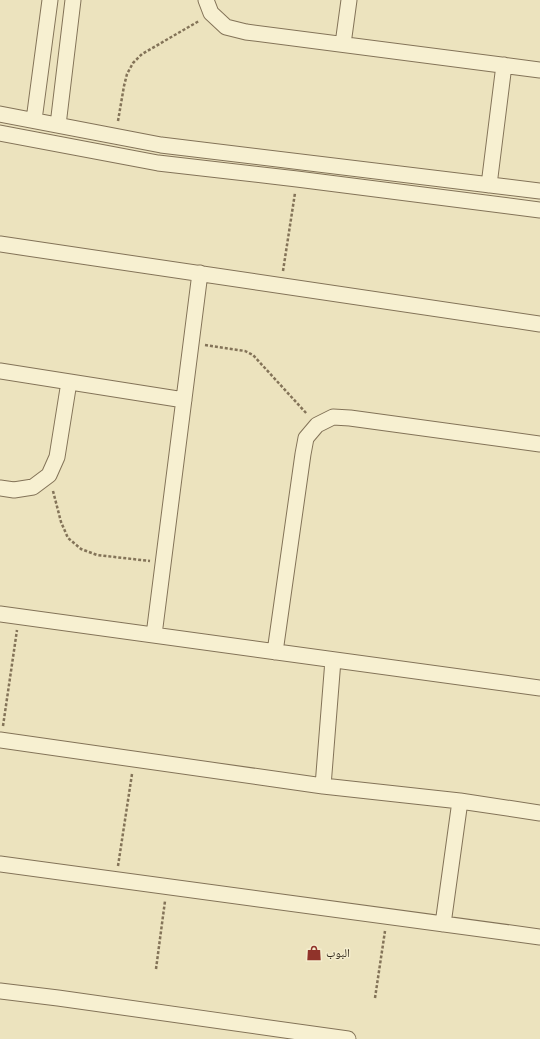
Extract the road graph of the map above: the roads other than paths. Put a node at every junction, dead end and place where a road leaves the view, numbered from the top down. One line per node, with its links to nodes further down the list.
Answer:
1 (50, 0): 9 (street)
2 (73, 0): 10 (street)
3 (348, 0): 5 (street)
4 (208, 7): 5 (street)
5 (343, 44): 6 (street)
6 (504, 65): 7 (street); 12 (street)
7 (540, 70)
8 (0, 114): 9 (street)
9 (34, 120): 10 (street)
10 (58, 125): 12 (street)
11 (0, 132): 14 (street)
12 (488, 185): 13 (street)
13 (540, 191)
14 (540, 210)
15 (0, 244): 16 (street)
16 (200, 273): 17 (street); 20 (street)
17 (540, 324)
18 (0, 371): 19 (street)
19 (69, 382): 20 (street); 22 (street)
20 (184, 400): 24 (street)
21 (540, 444): 25 (street)
22 (0, 488)
23 (0, 614): 24 (street)
24 (154, 636): 25 (street)
25 (275, 652): 26 (street)
26 (333, 660): 27 (street); 29 (street)
27 (540, 688)
28 (0, 740): 29 (street)
29 (323, 786): 30 (street)
30 (460, 801): 31 (street); 33 (street)
31 (540, 813)
32 (0, 864): 33 (street)
33 (443, 924): 34 (street)
34 (540, 937)
35 (0, 991): 36 (street)
36 (348, 1039)

